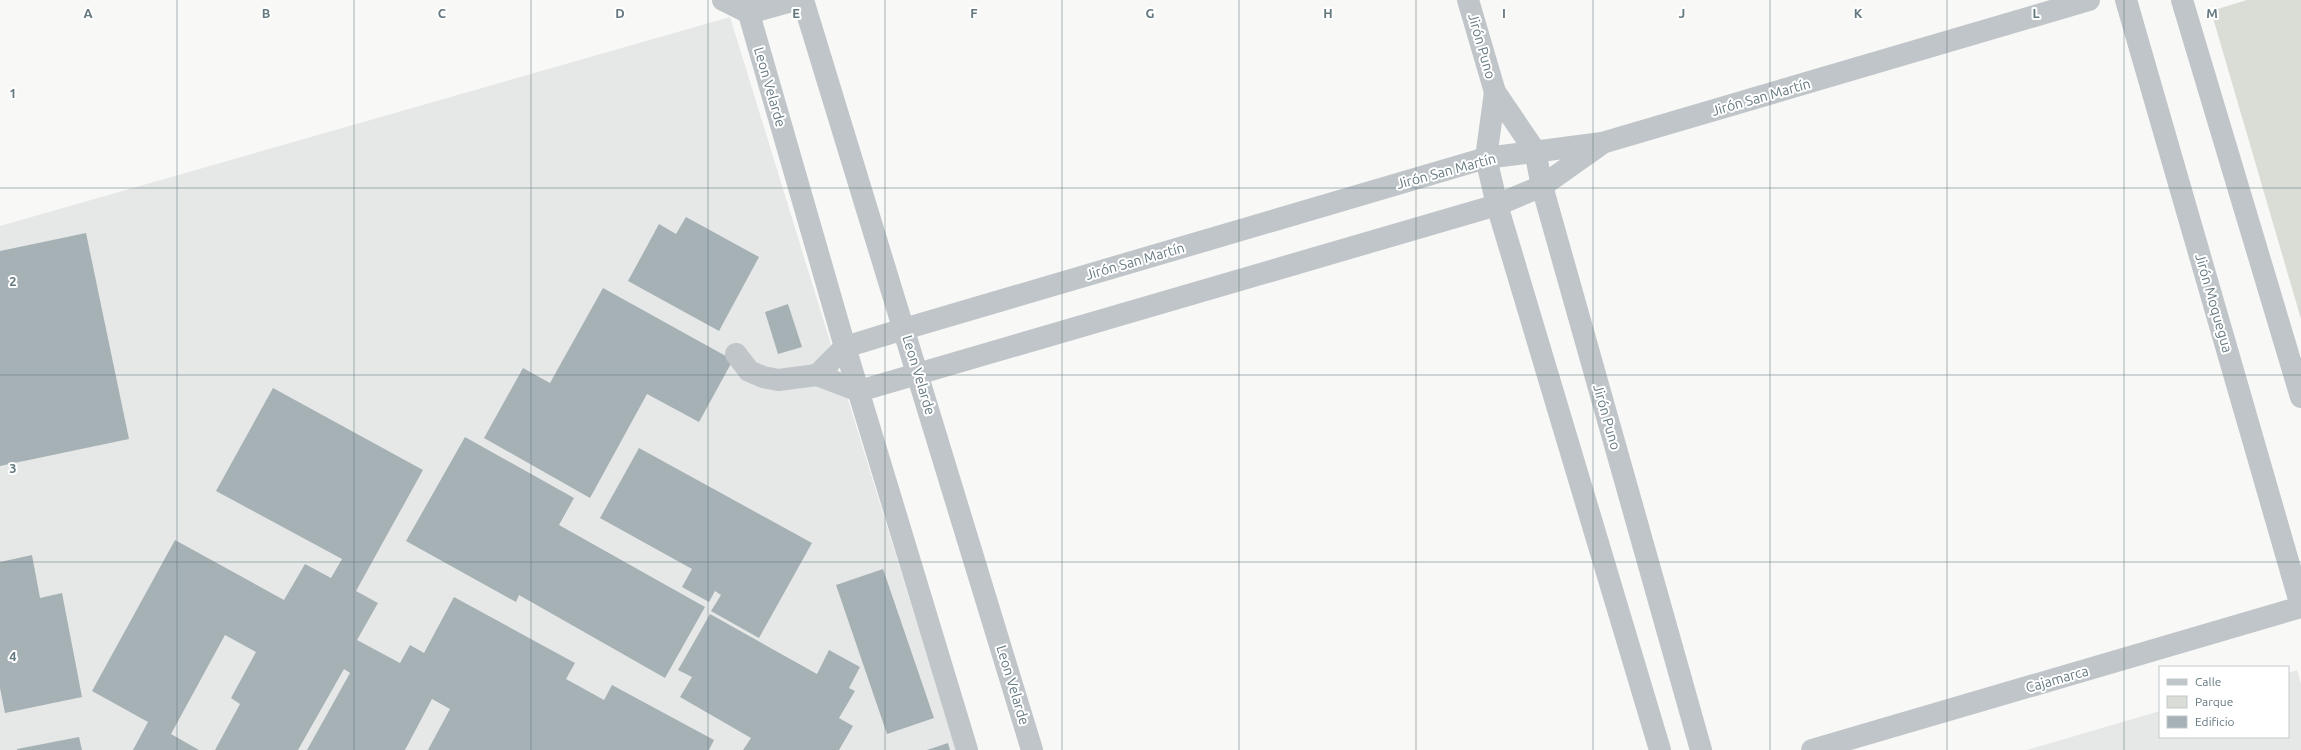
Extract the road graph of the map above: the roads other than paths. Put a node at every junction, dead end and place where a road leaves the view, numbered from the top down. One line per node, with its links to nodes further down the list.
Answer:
1 (723, 0): 8 (street)
2 (796, 0): 8 (street)
3 (803, 0): 15 (street, Leon Velarde)
4 (1468, 0): 9 (street, Jirón Puno)
5 (2090, 0): 10 (street, Jirón San Martín)
6 (2126, 0): 22 (street, Jirón Moquegua)
7 (2182, 0): 21 (street)
8 (747, 6): 16 (street, Leon Velarde)
9 (1495, 92): 11 (street, Jirón Puno); 12 (street, Jirón Puno)
10 (1602, 143): 11 (street, Jirón San Martín); 13 (street)
11 (1535, 151): 12 (street, Jirón San Martín); 13 (street, Jirón Puno)
12 (1486, 158): 14 (street, Jirón Puno); 15 (street, Jirón San Martín)
13 (1542, 186): 14 (street); 26 (street, Jirón Puno)
14 (1497, 205): 18 (street); 25 (street, Jirón Puno)
15 (904, 329): 16 (street, Jirón San Martín); 18 (street, Leon Velarde)
16 (845, 348): 19 (street, Jirón San Martín); 20 (street, Leon Velarde)
17 (736, 354): 19 (street)
18 (919, 374): 20 (street); 24 (street, Leon Velarde)
19 (817, 375): 20 (street)
20 (858, 391): 23 (street, Leon Velarde)
21 (2301, 397)
22 (2301, 607): 27 (street, Cajamarca)
23 (967, 750)
24 (1032, 750)
25 (1660, 750)
26 (1701, 750)
27 (1812, 750)

